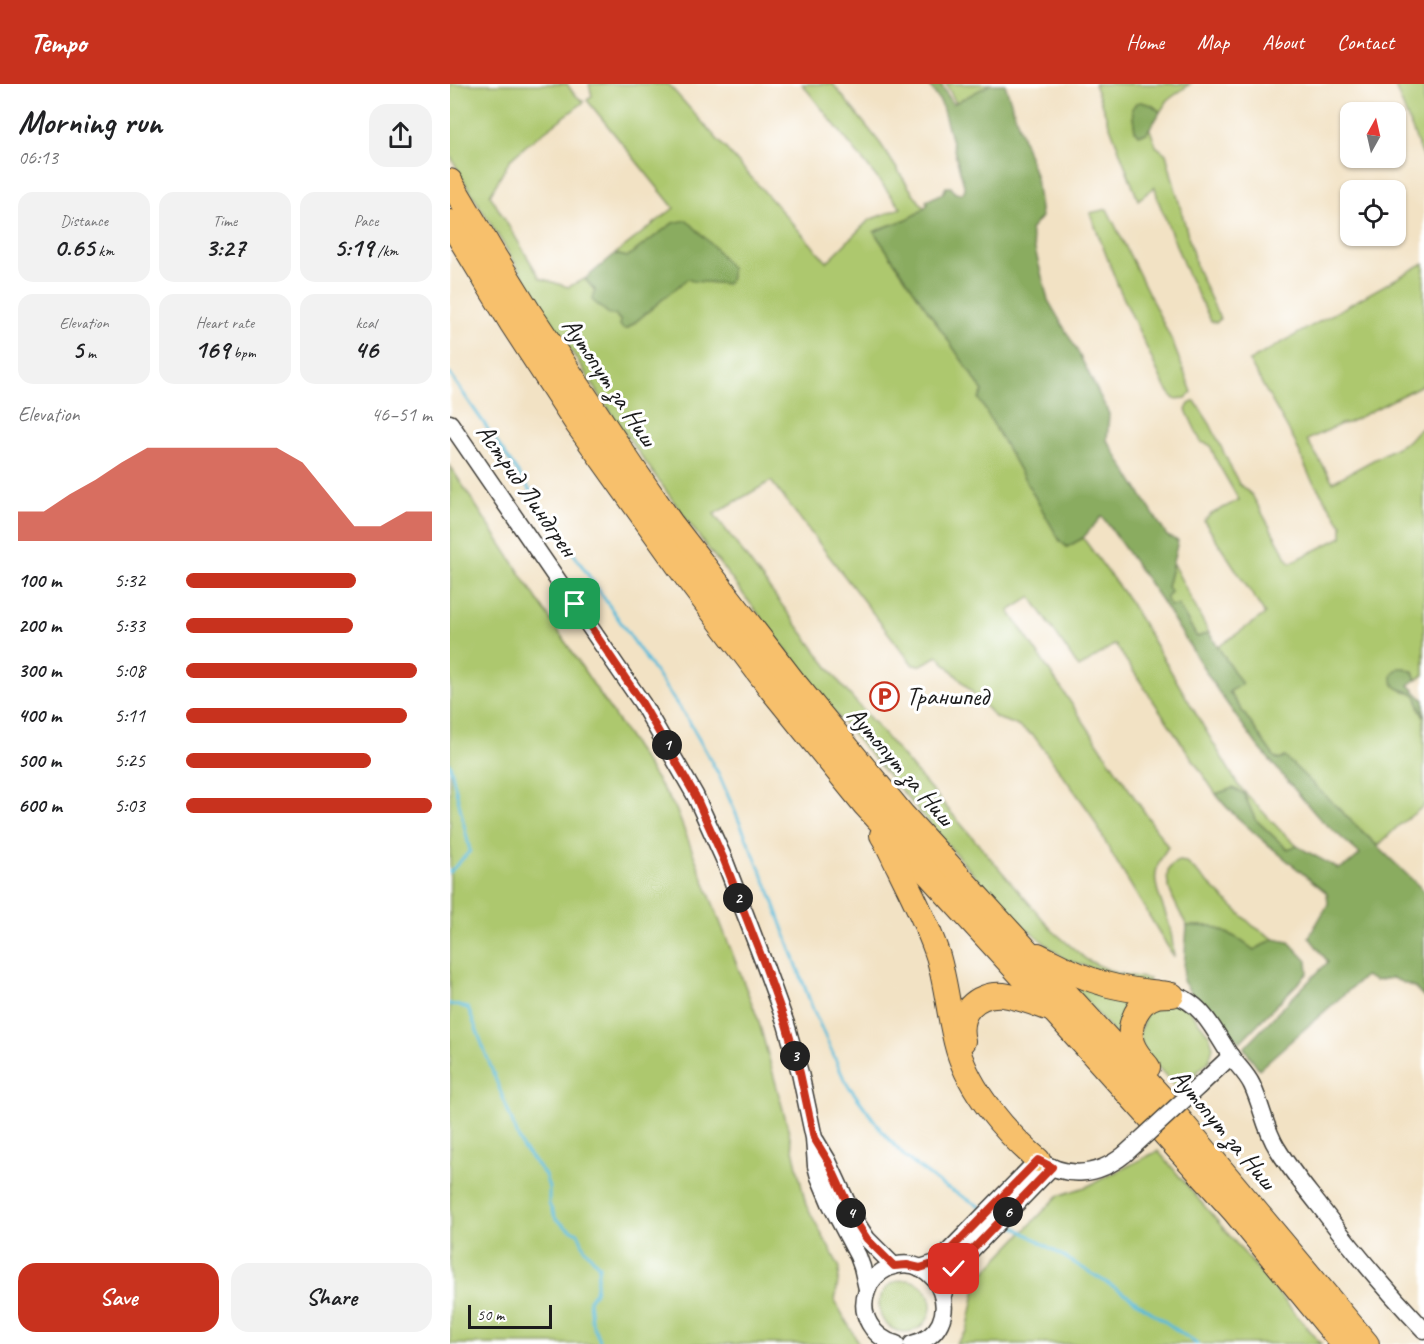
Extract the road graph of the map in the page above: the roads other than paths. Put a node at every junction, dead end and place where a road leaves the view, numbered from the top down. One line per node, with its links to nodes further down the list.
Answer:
1 (450, 180): 5 (highway, Аутопут за Ниш)
2 (450, 222): 4 (highway, Аутопут за Ниш)
3 (450, 423): 9 (street, Астрид Линдгрен)
4 (865, 805): 7 (highway, Аутопут за Ниш); 10 (highway)
5 (1023, 948): 6 (highway); 11 (highway, Аутопут за Ниш)
6 (1172, 995): 8 (street); 11 (highway)
7 (1052, 1009): 10 (highway); 20 (highway, Аутопут за Ниш)
8 (1231, 1056): 10 (street, bridge); 17 (street)
9 (814, 1138): 13 (street, Астрид Линдгрен); 15 (street, Астрид Линдгрен)
10 (1041, 1161): 12 (street)
11 (1231, 1182): 21 (highway, Аутопут за Ниш)
12 (971, 1240): 14 (street); 16 (street)
13 (894, 1266): 14 (street); 15 (street)
14 (920, 1268): 16 (street)
15 (867, 1289): 18 (street, Астрид Линдгрен)
16 (943, 1295): 19 (street)
17 (1424, 1330)
18 (896, 1344)
19 (912, 1344)
20 (1343, 1344)
21 (1367, 1344)

